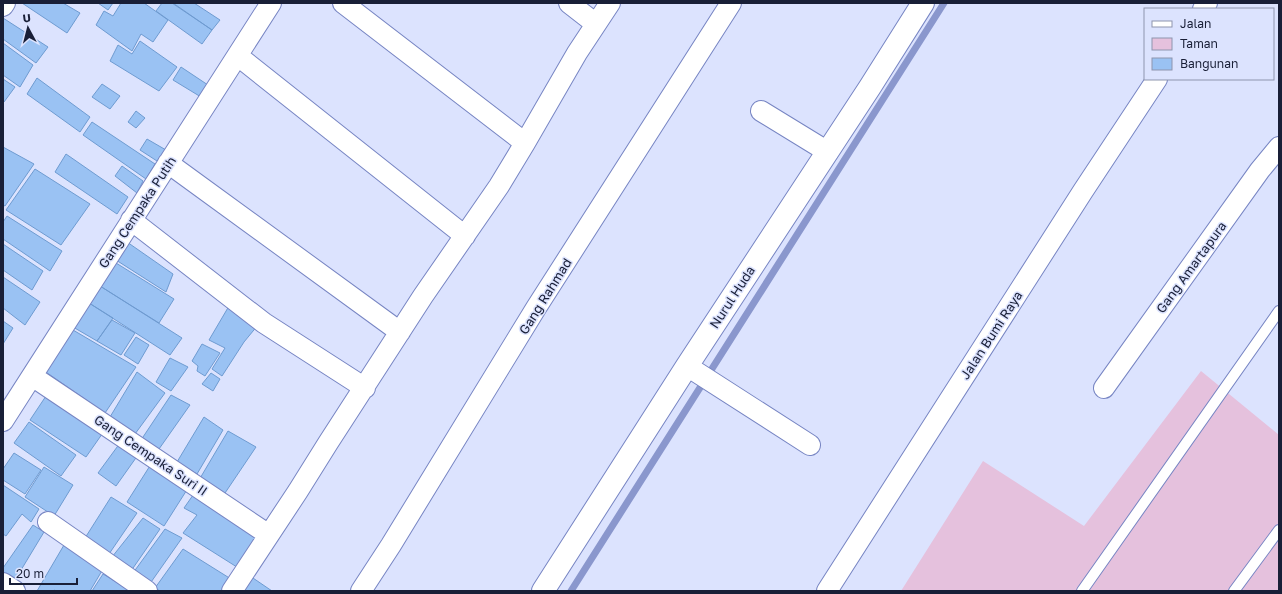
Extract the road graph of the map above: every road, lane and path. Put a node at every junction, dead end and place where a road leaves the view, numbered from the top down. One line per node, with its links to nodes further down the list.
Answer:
1 (5, 3): 8 (street)
2 (271, 3): 10 (street, Gang Cempaka Putih)
3 (343, 3): 13 (street)
4 (569, 3): 9 (street)
5 (610, 3): 9 (street)
6 (731, 3): 34 (street, Gang Rahmad)
7 (923, 3): 15 (street, Nurul Huda)
8 (3, 6)
9 (596, 24): 13 (street)
10 (238, 56): 16 (street, Gang Cempaka Putih); 18 (street)
11 (1156, 80): 36 (street, Jalan Bumi Raya)
12 (761, 111): 15 (street)
13 (525, 143): 18 (street)
14 (1279, 147): 24 (street, Gang Amartapura)
15 (828, 152): 21 (street, Nurul Huda)
16 (168, 164): 17 (street, Gang Cempaka Putih); 20 (street)
17 (131, 220): 22 (street, Gang Cempaka Putih); 23 (street)
18 (466, 236): 20 (street)
19 (1279, 311): 37 (lane)
20 (400, 332): 23 (street)
21 (687, 366): 26 (street); 35 (street, Nurul Huda)
22 (32, 376): 25 (street, Gang Cempaka Putih); 29 (street, Gang Cempaka Suri II)
23 (365, 388): 29 (street)
24 (1104, 388)
25 (3, 421)
26 (810, 445)
27 (48, 522): 32 (street)
28 (1279, 530): 38 (lane)
29 (269, 535): 33 (street)
30 (3, 582): 31 (street)
31 (15, 591)
32 (147, 591)
33 (232, 591)
34 (361, 591)
35 (543, 591)
36 (827, 591)
37 (1082, 591)
38 (1234, 591)

